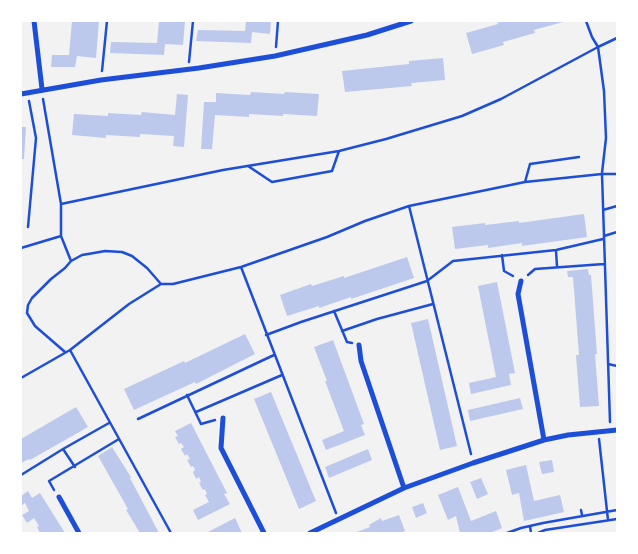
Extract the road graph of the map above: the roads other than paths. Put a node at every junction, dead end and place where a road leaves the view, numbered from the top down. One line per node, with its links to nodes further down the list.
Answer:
1 (34, 21): 3 (street)
2 (411, 21): 3 (street)
3 (42, 89): 4 (street)
4 (24, 93)
5 (521, 281): 9 (street)
6 (359, 345): 10 (street)
7 (223, 418): 13 (street)
8 (614, 430): 9 (street)
9 (544, 440): 10 (street)
10 (404, 488): 14 (street)
11 (59, 497): 12 (street)
12 (80, 533)
13 (264, 533)
14 (310, 533)

